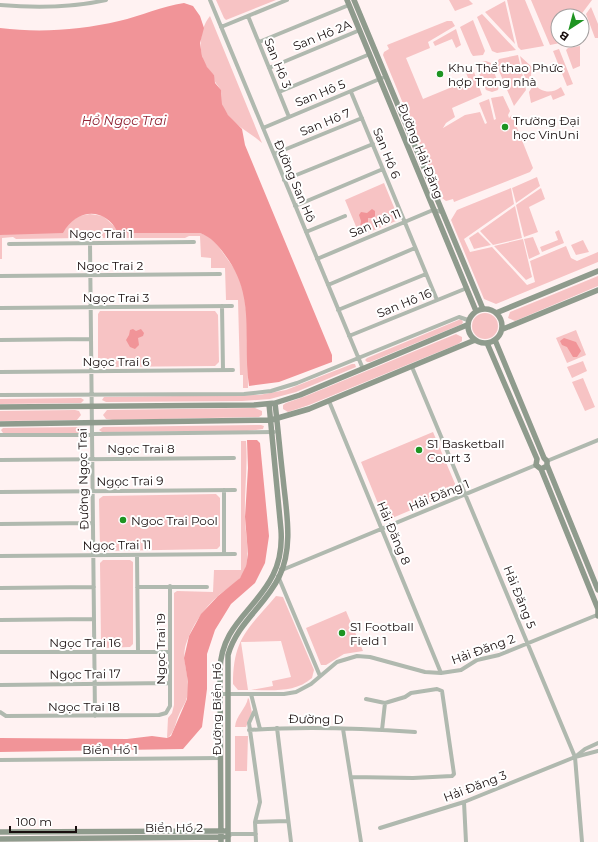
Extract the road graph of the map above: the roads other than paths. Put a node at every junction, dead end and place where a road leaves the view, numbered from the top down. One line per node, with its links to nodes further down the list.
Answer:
1 (80, 0): 8 (street)
2 (106, 0): 8 (street)
3 (210, 0): 10 (street, Đường San Hô)
4 (287, 0): 9 (street)
5 (354, 0): 15 (street, Đường Hải Đăng)
6 (348, 3): 11 (street, Đường Hải Đăng); 12 (street)
7 (0, 5): 8 (street)
8 (81, 6)
9 (248, 16): 10 (street); 12 (street, San Hô 3)
10 (221, 27): 20 (street, Đường San Hô)
11 (360, 30): 13 (street, Đường Hải Đăng); 14 (street, San Hô 2A)
12 (259, 42): 14 (street, San Hô 3)
13 (370, 54): 15 (street, Đường Hải Đăng); 16 (street)
14 (269, 68): 16 (street, San Hô 3)
15 (383, 78): 17 (street, San Hô 5); 26 (street, Đường Hải Đăng); 27 (street, Đường Hải Đăng)
16 (279, 92): 18 (street, San Hô 3)
17 (352, 92): 18 (street, San Hô 5); 19 (street, San Hô 6)
18 (289, 117): 20 (street, San Hô 5)
19 (362, 118): 21 (street, San Hô 6); 22 (street, San Hô 7)
20 (263, 128): 22 (street, Đường San Hô)
21 (373, 144): 23 (street, San Hô 6); 24 (street)
22 (274, 154): 24 (street, Đường San Hô)
23 (383, 169): 25 (street); 30 (street, San Hô 6)
24 (284, 180): 25 (street, Đường San Hô)
25 (295, 206): 31 (street, Đường San Hô)
26 (433, 210): 27 (street); 29 (street, Đường Hải Đăng); 30 (street, San Hô 11)
27 (442, 212): 29 (street); 50 (street, Đường Hải Đăng)
28 (345, 216): 31 (street)
29 (436, 217): 43 (street, Đường Hải Đăng)
30 (405, 222): 35 (street, San Hô 6); 36 (street, San Hô 11)
31 (306, 232): 36 (street, Đường San Hô)
32 (194, 242): 33 (street, Ngọc Trai 1)
33 (90, 243): 34 (street, Ngọc Trai 1); 40 (street, Đường Ngọc Trai)
34 (9, 244)
35 (416, 248): 39 (street, San Hô 6); 42 (street)
36 (317, 259): 42 (street, Đường San Hô)
37 (598, 271): 53 (street)
38 (220, 274): 40 (street, Ngọc Trai 2)
39 (426, 274): 45 (street, San Hô 6); 51 (street)
40 (90, 275): 41 (street, Ngọc Trai 2); 48 (street, Đường Ngọc Trai)
41 (0, 276)
42 (328, 285): 51 (street, Đường San Hô)
43 (467, 288): 45 (street, San Hô 16); 52 (street, Đường Hải Đăng)
44 (598, 290): 55 (street)
45 (437, 300): 56 (street, San Hô 16)
46 (222, 306): 47 (street, Ngọc Trai 3); 48 (street, Ngọc Trai 3); 65 (street)
47 (232, 306)
48 (90, 307): 49 (street, Ngọc Trai 3); 57 (street, Đường Ngọc Trai)
49 (0, 308)
50 (483, 309): 52 (street); 53 (street)
51 (338, 310): 56 (street, Đường San Hô)
52 (476, 311): 54 (street)
53 (496, 313): 55 (street)
54 (468, 323): 59 (street); 62 (street); 64 (street)
55 (503, 329): 60 (street)
56 (349, 336): 62 (street, Đường San Hô)
57 (91, 339): 58 (street); 67 (street, Đường Ngọc Trai)
58 (0, 340)
59 (475, 340): 61 (street); 63 (street)
60 (495, 340): 61 (street); 88 (street)
61 (487, 343): 89 (street)
62 (358, 358): 64 (street, Đường San Hô); 69 (street)
63 (412, 367): 71 (street); 94 (street, Hải Đăng 5)
64 (363, 369): 72 (street)
65 (223, 370): 66 (street, Ngọc Trai 6); 67 (street, Ngọc Trai 6)
66 (233, 370)
67 (91, 371): 68 (street, Ngọc Trai 6); 69 (street, Đường Ngọc Trai)
68 (0, 372)
69 (92, 394): 70 (street); 75 (street, Đường Ngọc Trai)
70 (0, 396)
71 (329, 401): 76 (street); 97 (street, Hải Đăng 8)
72 (275, 402): 73 (street); 76 (street, Đường Biển Hồ)
73 (269, 404): 75 (street); 77 (street, Đường Biển Hồ)
74 (0, 407): 75 (street)
75 (92, 407): 79 (street, Đường Ngọc Trai)
76 (277, 419): 77 (street); 81 (street, Đường Biển Hồ)
77 (271, 420): 79 (street); 80 (street, Đường Biển Hồ)
78 (0, 424): 79 (street)
79 (92, 424): 83 (street, Đường Ngọc Trai)
80 (272, 432): 81 (street); 83 (street); 103 (street, Đường Biển Hồ)
81 (278, 432): 103 (street, Đường Biển Hồ)
82 (0, 435): 83 (street)
83 (92, 435): 85 (street, Đường Ngọc Trai)
84 (598, 440): 88 (street)
85 (92, 458): 86 (street, Ngọc Trai 8); 87 (street, Ngọc Trai 8); 92 (street, Đường Ngọc Trai)
86 (234, 458)
87 (0, 460)
88 (546, 461): 89 (street); 89 (street); 110 (street)
89 (538, 464): 94 (street, Hải Đăng 1); 111 (street)
90 (224, 490): 91 (street, Ngọc Trai 9); 92 (street, Ngọc Trai 9); 98 (street)
91 (236, 490)
92 (93, 491): 93 (street, Ngọc Trai 9); 95 (street, Đường Ngọc Trai)
93 (0, 492)
94 (466, 494): 97 (street, Hải Đăng 1); 114 (street, Hải Đăng 5)
95 (93, 523): 96 (street); 100 (street, Đường Ngọc Trai)
96 (0, 524)
97 (381, 529): 103 (street, Hải Đăng 1); 119 (street, Hải Đăng 8)
98 (224, 554): 99 (street, Ngọc Trai 11); 101 (street, Ngọc Trai 11)
99 (235, 554)
100 (94, 555): 101 (street, Ngọc Trai 11); 102 (street, Ngọc Trai 11); 106 (street, Đường Ngọc Trai)
101 (137, 555): 107 (street)
102 (0, 556)
103 (280, 569): 104 (street, Đường Biển Hồ)
104 (277, 575): 120 (street); 124 (street, Đường Biển Hồ); 125 (street, Đường Biển Hồ)
105 (170, 586): 107 (street); 108 (street); 118 (street, Ngọc Trai 19)
106 (94, 587): 109 (street); 112 (street, Đường Ngọc Trai)
107 (137, 587): 117 (street)
108 (207, 587)
109 (0, 588)
110 (598, 590)
111 (598, 612): 114 (street, Hải Đăng 2)
112 (94, 619): 113 (street); 116 (street, Đường Ngọc Trai)
113 (0, 620)
114 (528, 644): 119 (street, Hải Đăng 2); 141 (street, Hải Đăng 5)
115 (0, 652): 116 (street, Ngọc Trai 16)
116 (94, 652): 117 (street, Ngọc Trai 16); 122 (street, Đường Ngọc Trai)
117 (138, 652): 118 (street, Ngọc Trai 16)
118 (170, 652): 121 (street, Ngọc Trai 19)
119 (441, 673): 120 (street, Hải Đăng 2)
120 (320, 676): 126 (street, Hải Đăng 2)
121 (170, 683): 122 (street, Ngọc Trai 17); 129 (street, Ngọc Trai 19)
122 (94, 684): 123 (street, Ngọc Trai 17); 132 (street, Đường Ngọc Trai)
123 (0, 685)
124 (220, 694): 125 (street, Hải Đăng 2); 142 (street, Đường Biển Hồ)
125 (227, 694): 126 (street, Hải Đăng 2); 153 (street, Đường Biển Hồ)
126 (251, 694): 131 (street)
127 (366, 699): 128 (street)
128 (385, 703): 137 (street); 144 (street)
129 (168, 711): 132 (street, Ngọc Trai 18)
130 (0, 712): 132 (street, Ngọc Trai 18)
131 (254, 712): 134 (street); 136 (street)
132 (95, 716)
133 (277, 728): 134 (street, Đường D); 135 (street, Đường D); 146 (street)
134 (260, 729): 136 (street, Đường D)
135 (343, 729): 137 (street, Đường D); 144 (street)
136 (249, 730): 147 (street)
137 (382, 730): 138 (street, Đường D)
138 (415, 732)
139 (598, 743): 141 (street, Hải Đăng 3)
140 (598, 751): 141 (street, Hải Đăng 3)
141 (575, 757): 145 (street, Hải Đăng 3); 162 (street, Hải Đăng 5)
142 (220, 758): 143 (street, Biển Hồ 1); 149 (street, Đường Biển Hồ)
143 (0, 760)
144 (351, 777): 160 (street)
145 (464, 802): 148 (street, Hải Đăng 3); 161 (street)
146 (287, 821): 147 (street); 159 (street)
147 (255, 822): 152 (street)
148 (380, 828)
149 (221, 831): 151 (street, Biển Hồ 2); 153 (street, Biển Hồ 2); 157 (street, Đường Biển Hồ)
150 (0, 832): 151 (street, Biển Hồ 2)
151 (27, 832): 155 (street)
152 (256, 834): 153 (street); 158 (street)
153 (229, 836): 157 (street, Biển Hồ 2)
154 (0, 839): 155 (street, Biển Hồ 2)
155 (28, 840): 156 (street, Biển Hồ 2)
156 (132, 840): 157 (street, Biển Hồ 2)
157 (221, 840)
158 (256, 842)
159 (291, 842)
160 (361, 842)
161 (466, 842)
162 (582, 842)

